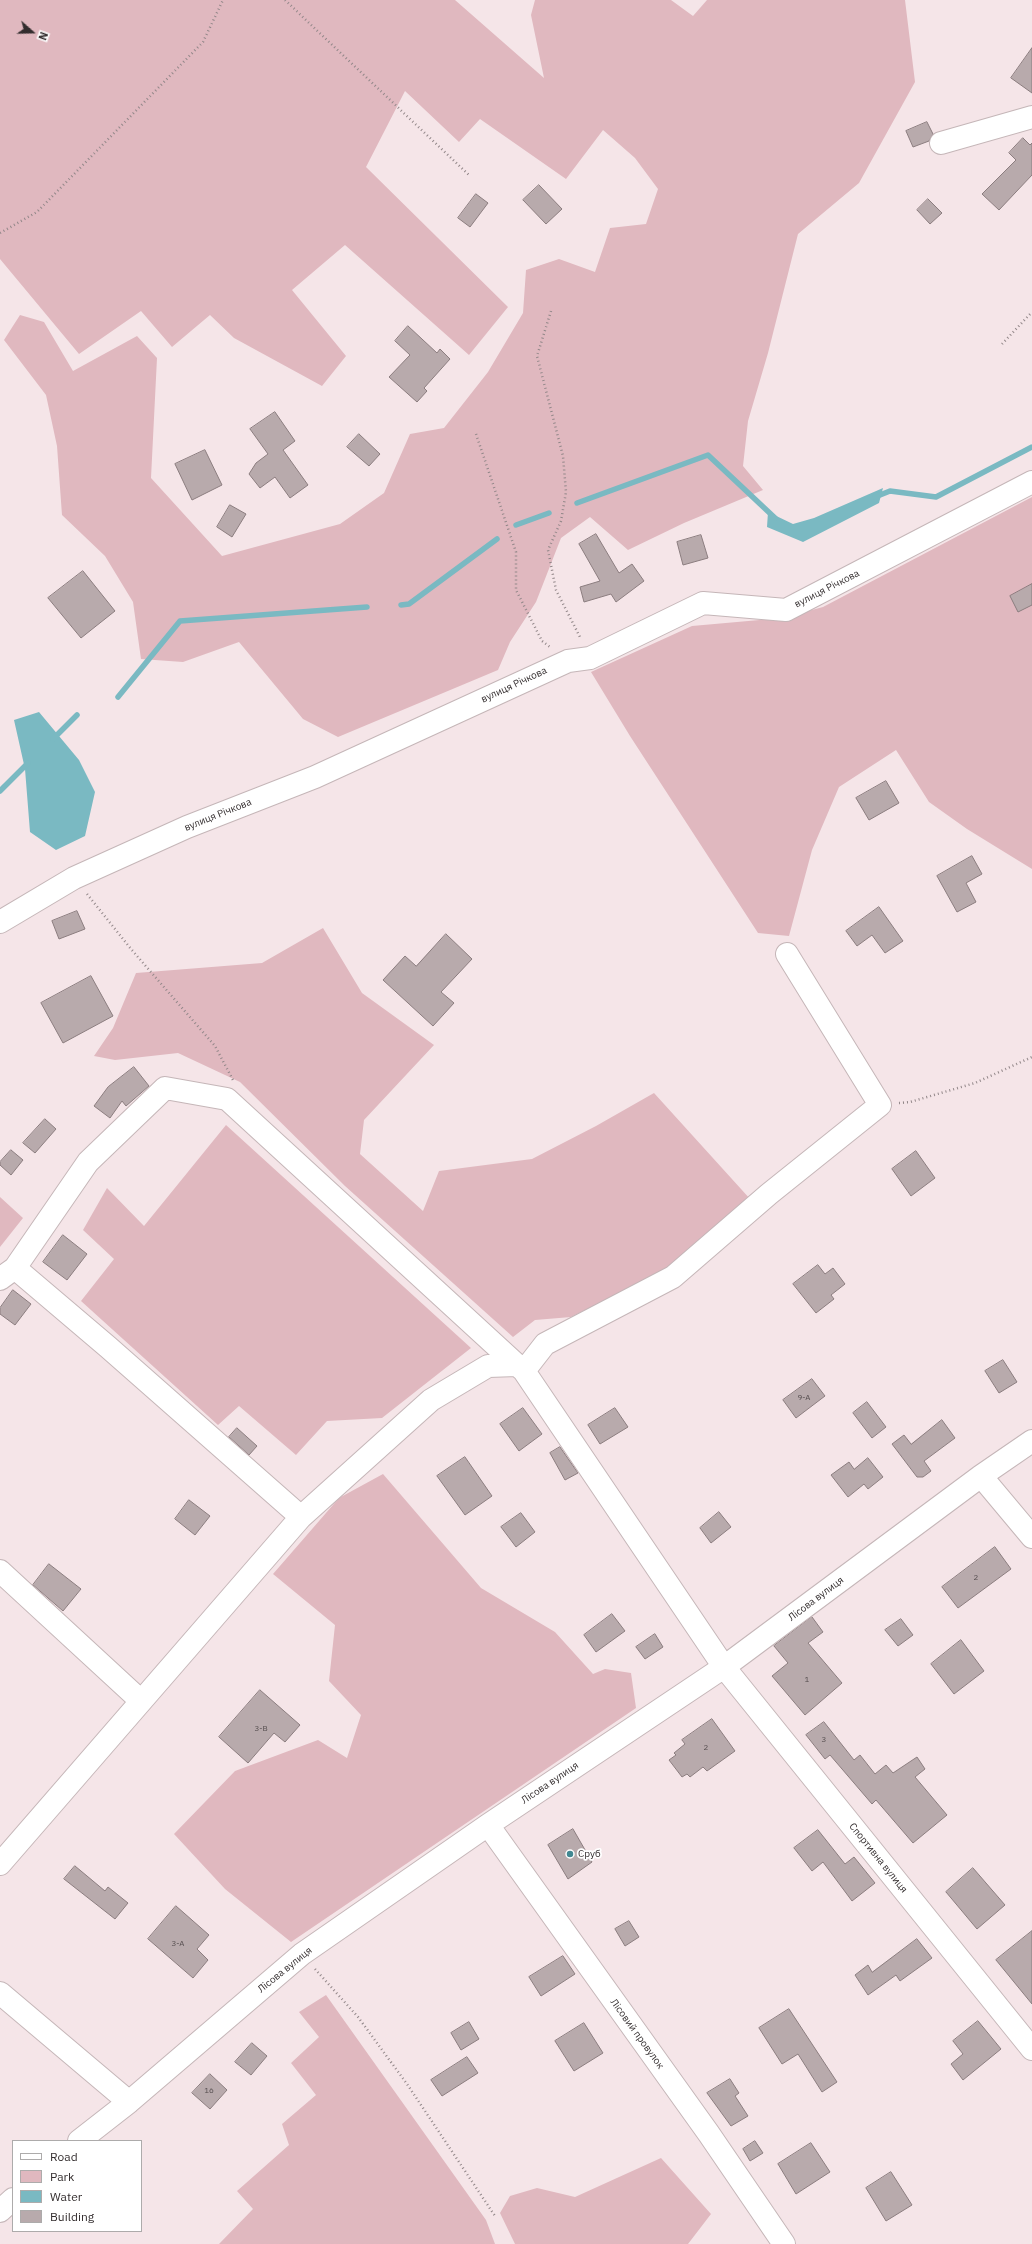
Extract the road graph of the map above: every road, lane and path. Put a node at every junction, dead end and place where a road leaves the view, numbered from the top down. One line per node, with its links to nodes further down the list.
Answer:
1 (222, 0): 6 (path)
2 (285, 0): 5 (path)
3 (1032, 117): 4 (street)
4 (941, 143)
5 (470, 176)
6 (0, 233)
7 (551, 310): 12 (path)
8 (1032, 312): 9 (path)
9 (1002, 344)
10 (476, 434): 13 (path)
11 (1032, 482): 12 (street, вулиця Річкова)
12 (590, 658): 13 (street, вулиця Річкова)
13 (568, 661): 14 (street, вулиця Річкова)
14 (74, 878): 15 (street, вулиця Річкова); 18 (path)
15 (0, 922)
16 (787, 954): 19 (street)
17 (1032, 1057): 19 (path)
18 (235, 1085)
19 (880, 1105): 21 (street)
20 (8, 1273): 21 (street, Спортивна вулиця); 24 (street)
21 (520, 1368): 24 (street); 27 (street, Спортивна вулиця)
22 (1032, 1441): 23 (street, Лісова вулиця)
23 (981, 1476): 25 (street); 27 (street, Лісова вулиця)
24 (301, 1517): 28 (street)
25 (1032, 1537)
26 (0, 1571): 28 (street)
27 (724, 1667): 29 (street, Лісова вулиця); 33 (street, Спортивна вулиця)
28 (141, 1701): 30 (street)
29 (488, 1825): 31 (street, Лісова вулиця); 39 (street, Лісовий провулок)
30 (0, 1864)
31 (302, 1954): 34 (street, Лісова вулиця); 38 (path)
32 (0, 1993): 34 (street)
33 (1032, 2049)
34 (129, 2102): 35 (street, Лісова вулиця)
35 (80, 2140)
36 (12, 2200): 37 (street)
37 (0, 2211)
38 (495, 2216)
39 (784, 2244)

